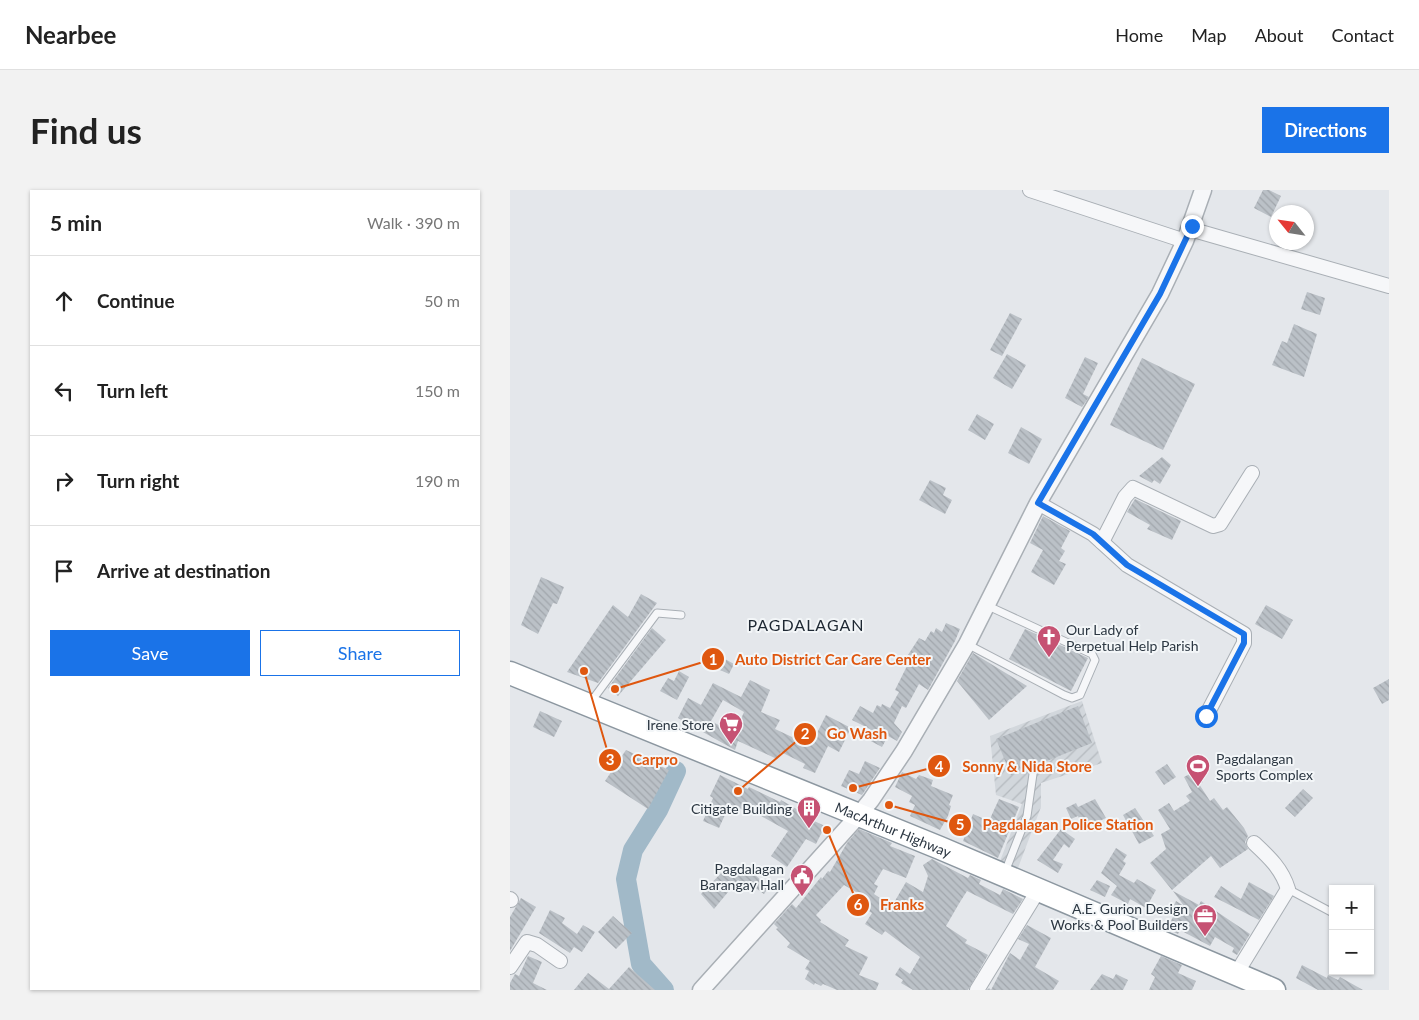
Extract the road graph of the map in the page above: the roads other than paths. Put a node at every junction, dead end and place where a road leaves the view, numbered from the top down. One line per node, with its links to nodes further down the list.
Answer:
1 (1030, 190): 3 (street)
2 (1203, 190): 3 (street)
3 (1188, 235): 4 (street); 6 (street)
4 (1389, 286)
5 (1252, 473): 7 (street)
6 (1038, 503): 7 (street); 8 (street)
7 (1102, 542): 13 (street)
8 (986, 605): 10 (street); 10 (lane)
9 (681, 615): 12 (lane)
10 (967, 644): 15 (street)
11 (510, 673): 12 (highway, MacArthur Highway)
12 (588, 705): 15 (highway, MacArthur Highway)
13 (1206, 716)
14 (1034, 774): 17 (lane)
15 (858, 816): 17 (highway, MacArthur Highway); 24 (street)
16 (1254, 843): 19 (street)
17 (1004, 875): 18 (highway, MacArthur Highway)
18 (1039, 889): 23 (highway, MacArthur Highway); 25 (street)
19 (1288, 889): 20 (lane); 23 (street)
20 (1329, 911)
21 (560, 961): 22 (street)
22 (510, 967)
23 (1236, 974): 26 (highway, MacArthur Highway)
24 (701, 990)
25 (977, 990)
26 (1274, 990)

